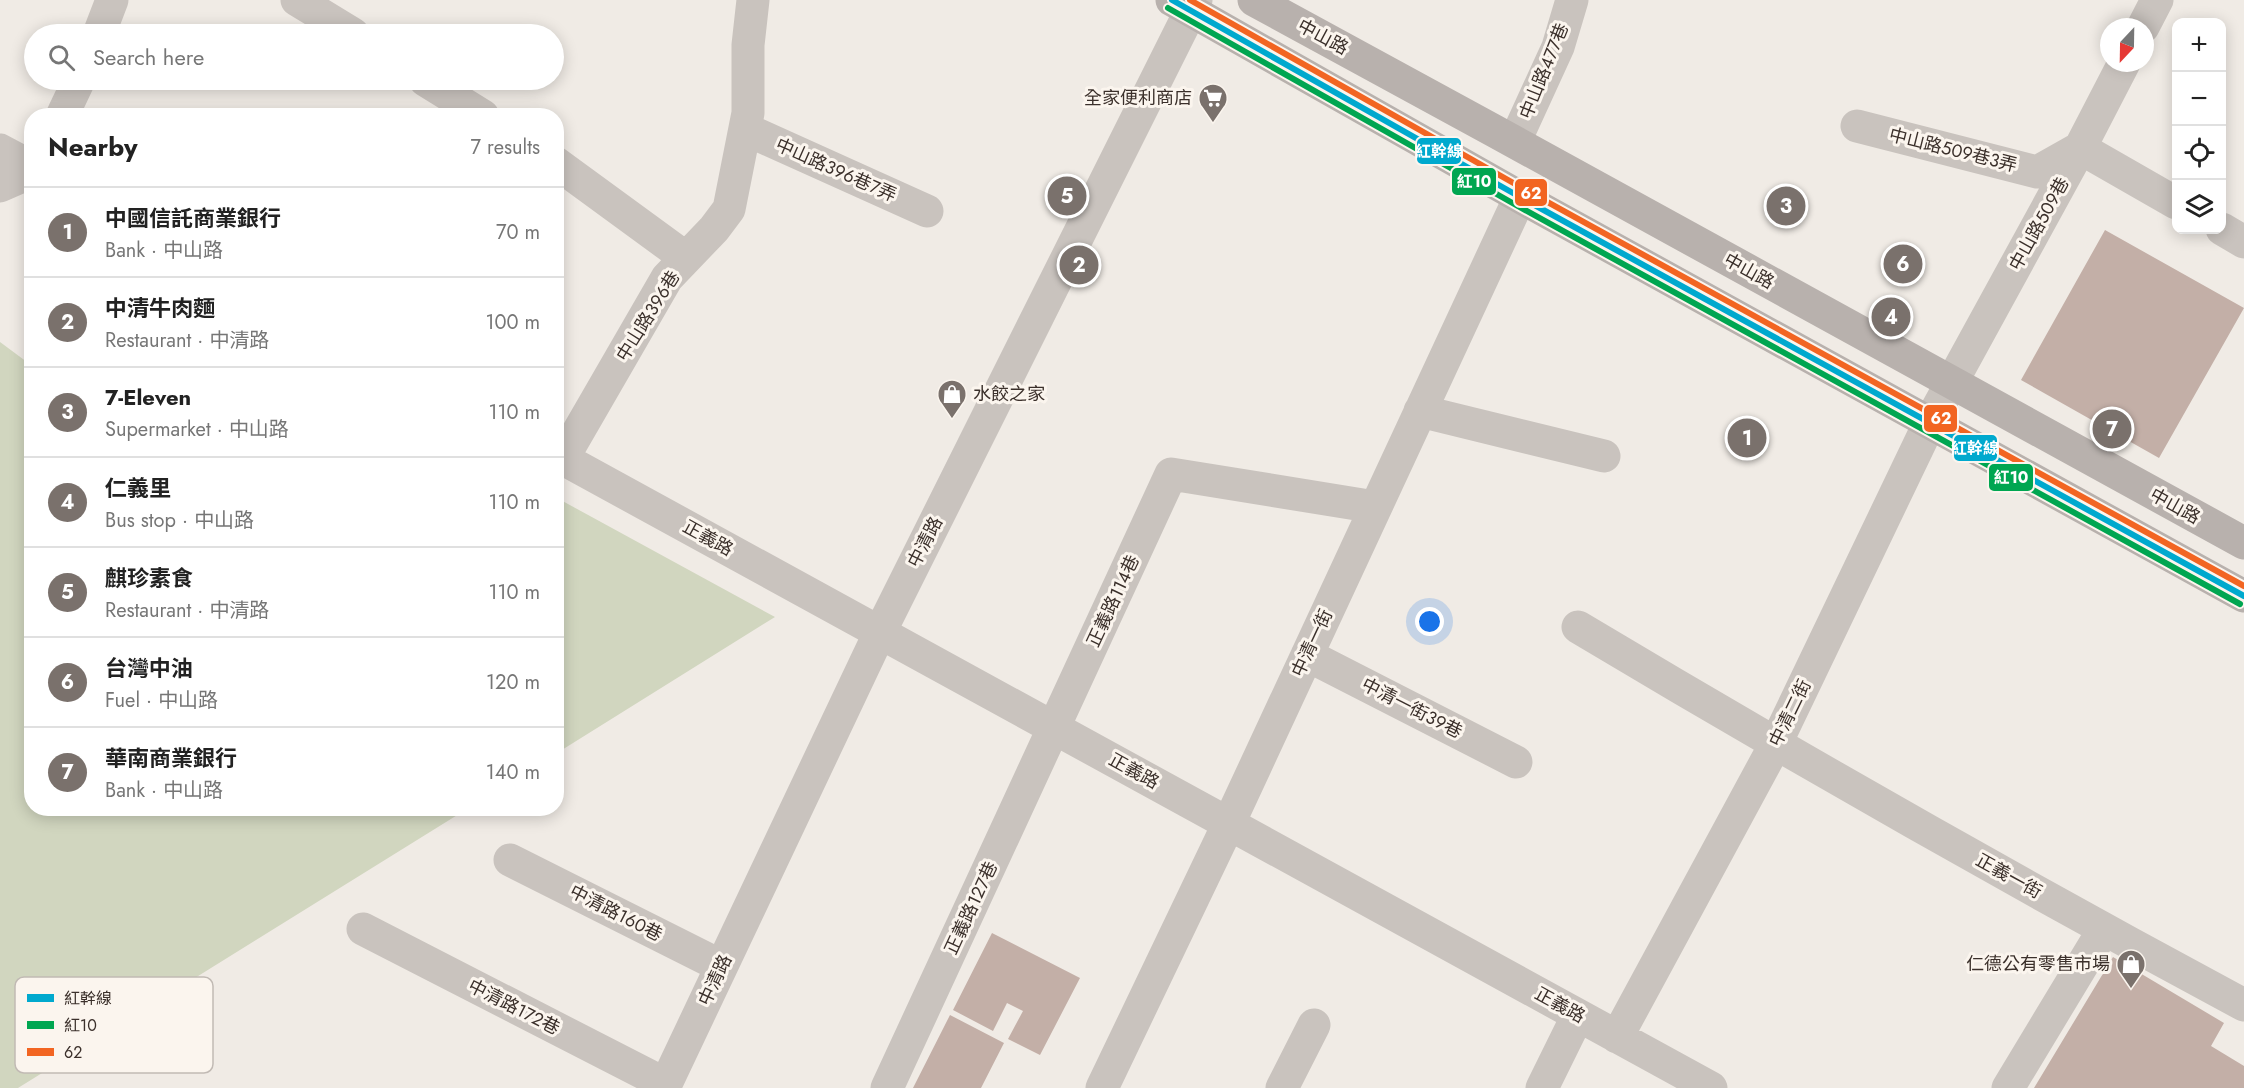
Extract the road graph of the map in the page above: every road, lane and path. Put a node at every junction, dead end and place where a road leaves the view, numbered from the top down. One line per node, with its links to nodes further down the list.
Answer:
1 (112, 0): 9 (street)
2 (297, 0): 10 (street)
3 (753, 0): 17 (street, 中山路396巷)
4 (1254, 0): 18 (main road, 中山路)
5 (1572, 0): 18 (street, 中山路477巷)
6 (2157, 0): 8 (street)
7 (1186, 3): 25 (main road); 41 (street, 中清路)
8 (2148, 18)
9 (103, 24)
10 (336, 24)
11 (2119, 72): 19 (street, 中山路509巷)
12 (74, 90): 14 (street)
13 (441, 90): 15 (street)
14 (66, 108)
15 (470, 108)
16 (1857, 126): 19 (street, 中山路509巷3弄)
17 (745, 129): 27 (street, 中山路396巷7弄); 30 (street, 中山路396巷)
18 (1515, 141): 31 (main road, 中山路)
19 (2080, 148): 26 (street); 31 (street, 中山路509巷)
20 (0, 150): 21 (street)
21 (24, 163)
22 (564, 169): 30 (street)
23 (24, 176): 24 (street)
24 (0, 186)
25 (1520, 197): 32 (street, 中清一街); 33 (main road)
26 (2172, 201)
27 (927, 211)
28 (2226, 231): 29 (street)
29 (2244, 242)
30 (686, 258): 34 (street, 中山路396巷)
31 (1951, 384): 33 (street, 中清二街); 38 (main road, 中山路)
32 (1420, 411): 35 (street); 37 (street, 中清一街)
33 (1930, 422): 39 (main road); 44 (street, 中清二街)
34 (564, 450)
35 (1604, 456)
36 (564, 459): 41 (street, 正義路)
37 (1375, 507): 42 (street, 中清一街); 43 (street, 正義路114巷)
38 (2244, 543)
39 (2244, 596)
40 (1578, 627): 44 (street, 正義一街)
41 (880, 632): 43 (street, 正義路); 50 (street, 中清路)
42 (1307, 655): 45 (street, 中清一街39巷); 46 (street, 中清一街)
43 (1055, 728): 46 (street, 正義路); 56 (street, 正義路127巷)
44 (1774, 745): 49 (street, 正義一街); 54 (street, 中清二街)
45 (1516, 762)
46 (1229, 823): 52 (street, 正義路); 57 (street, 中清一街)
47 (510, 860): 50 (street, 中清路160巷)
48 (363, 929): 55 (street, 中清路172巷)
49 (2104, 929): 51 (street, 正義一街); 61 (street)
50 (722, 966): 55 (street, 中清路)
51 (2244, 1005)
52 (1578, 1015): 54 (street, 正義路); 59 (street)
53 (1314, 1025): 58 (street)
54 (1617, 1037): 60 (street, 正義路)
55 (664, 1086)
56 (886, 1088)
57 (1102, 1088)
58 (1282, 1088)
59 (1542, 1088)
60 (1711, 1088)
61 (2008, 1088)

